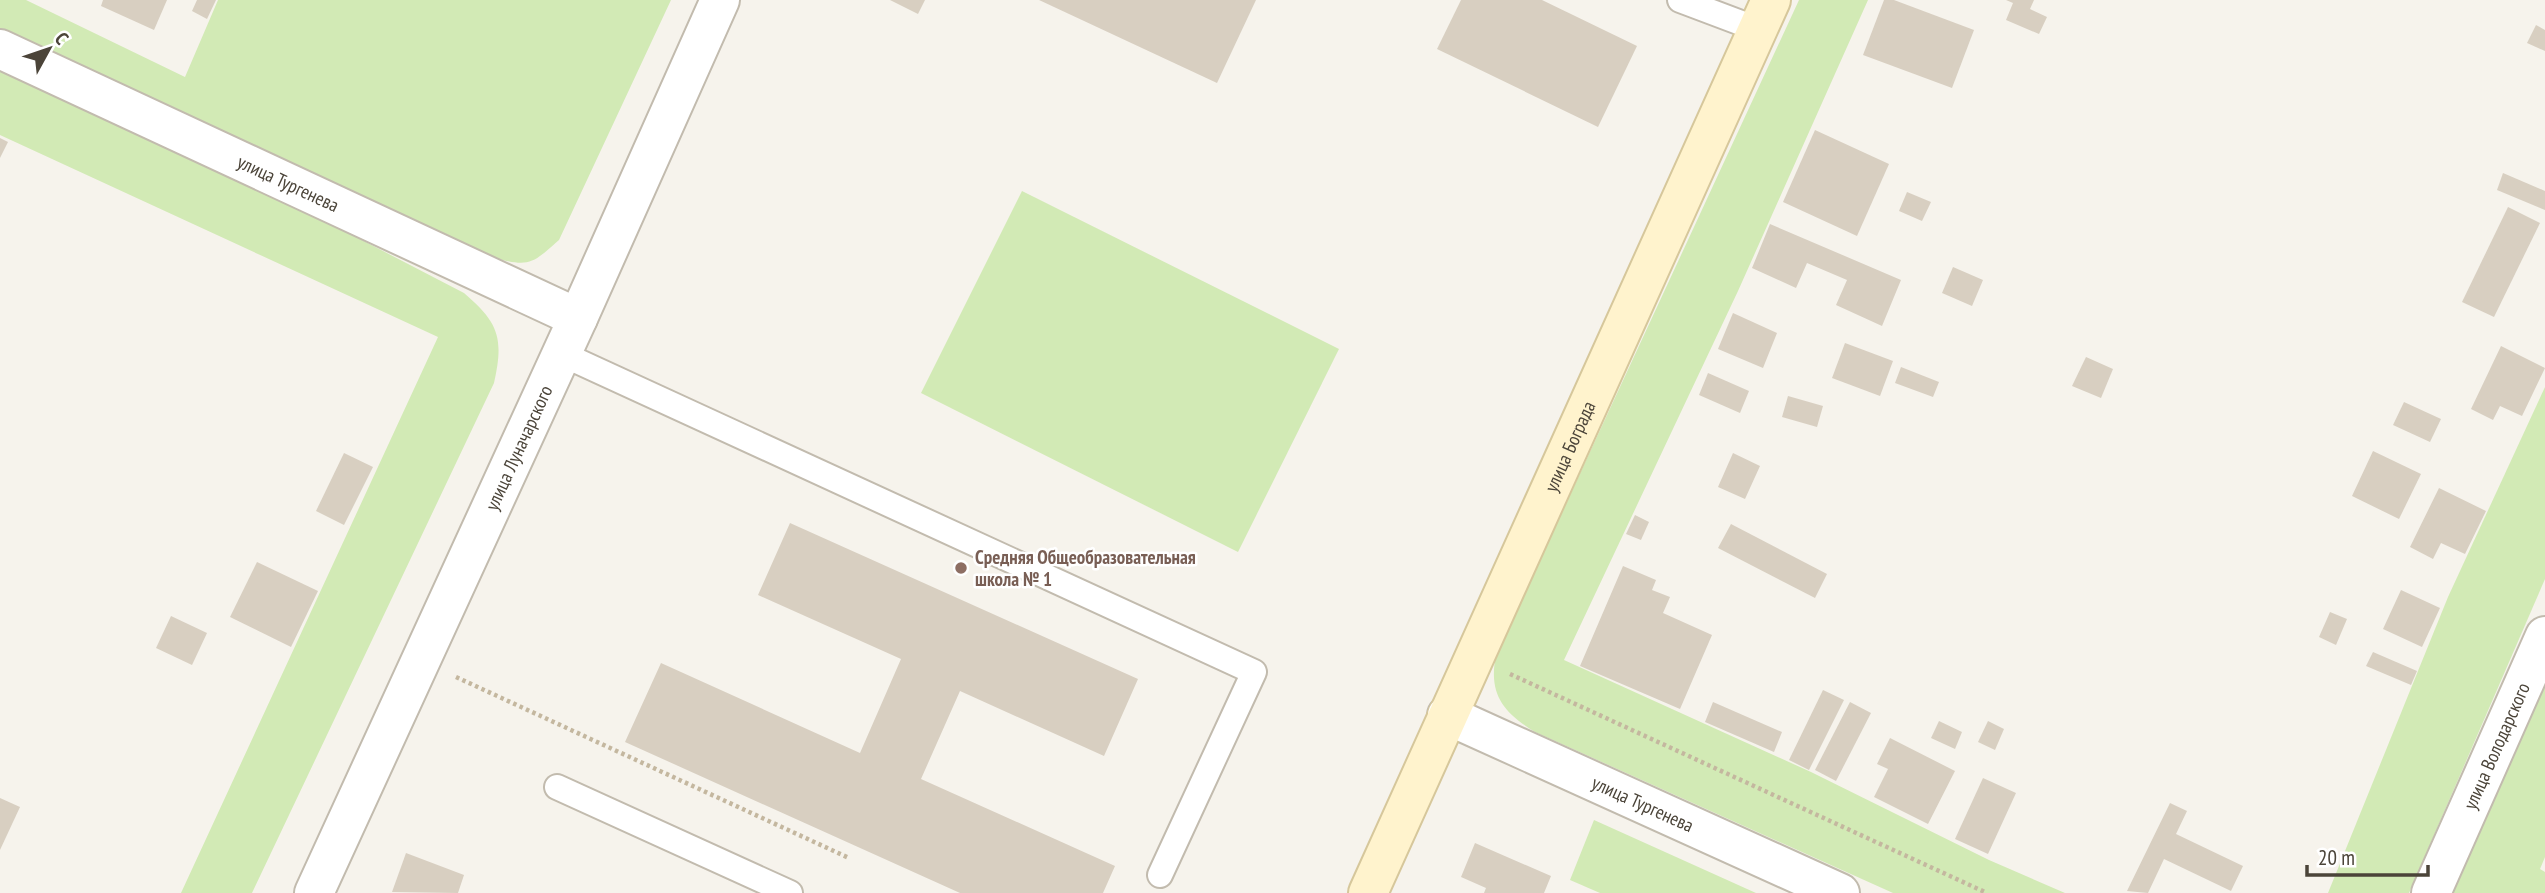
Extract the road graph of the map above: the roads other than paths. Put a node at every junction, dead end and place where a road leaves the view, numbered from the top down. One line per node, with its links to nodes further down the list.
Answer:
1 (720, 0): 5 (street, улица Луначарского)
2 (1681, 0): 3 (lane)
3 (1764, 15): 8 (street, улица Бограда)
4 (0, 49): 5 (street, улица Тургенева)
5 (578, 318): 6 (street, улица Луначарского)
6 (562, 354): 10 (lane); 11 (street, улица Луначарского)
7 (2545, 636): 15 (street, улица Володарского)
8 (1447, 715): 13 (street, улица Бограда); 14 (street, улица Тургенева)
9 (557, 788): 12 (lane)
10 (1160, 875)
11 (314, 893)
12 (790, 893)
13 (1368, 893)
14 (1840, 893)
15 (2431, 893)

